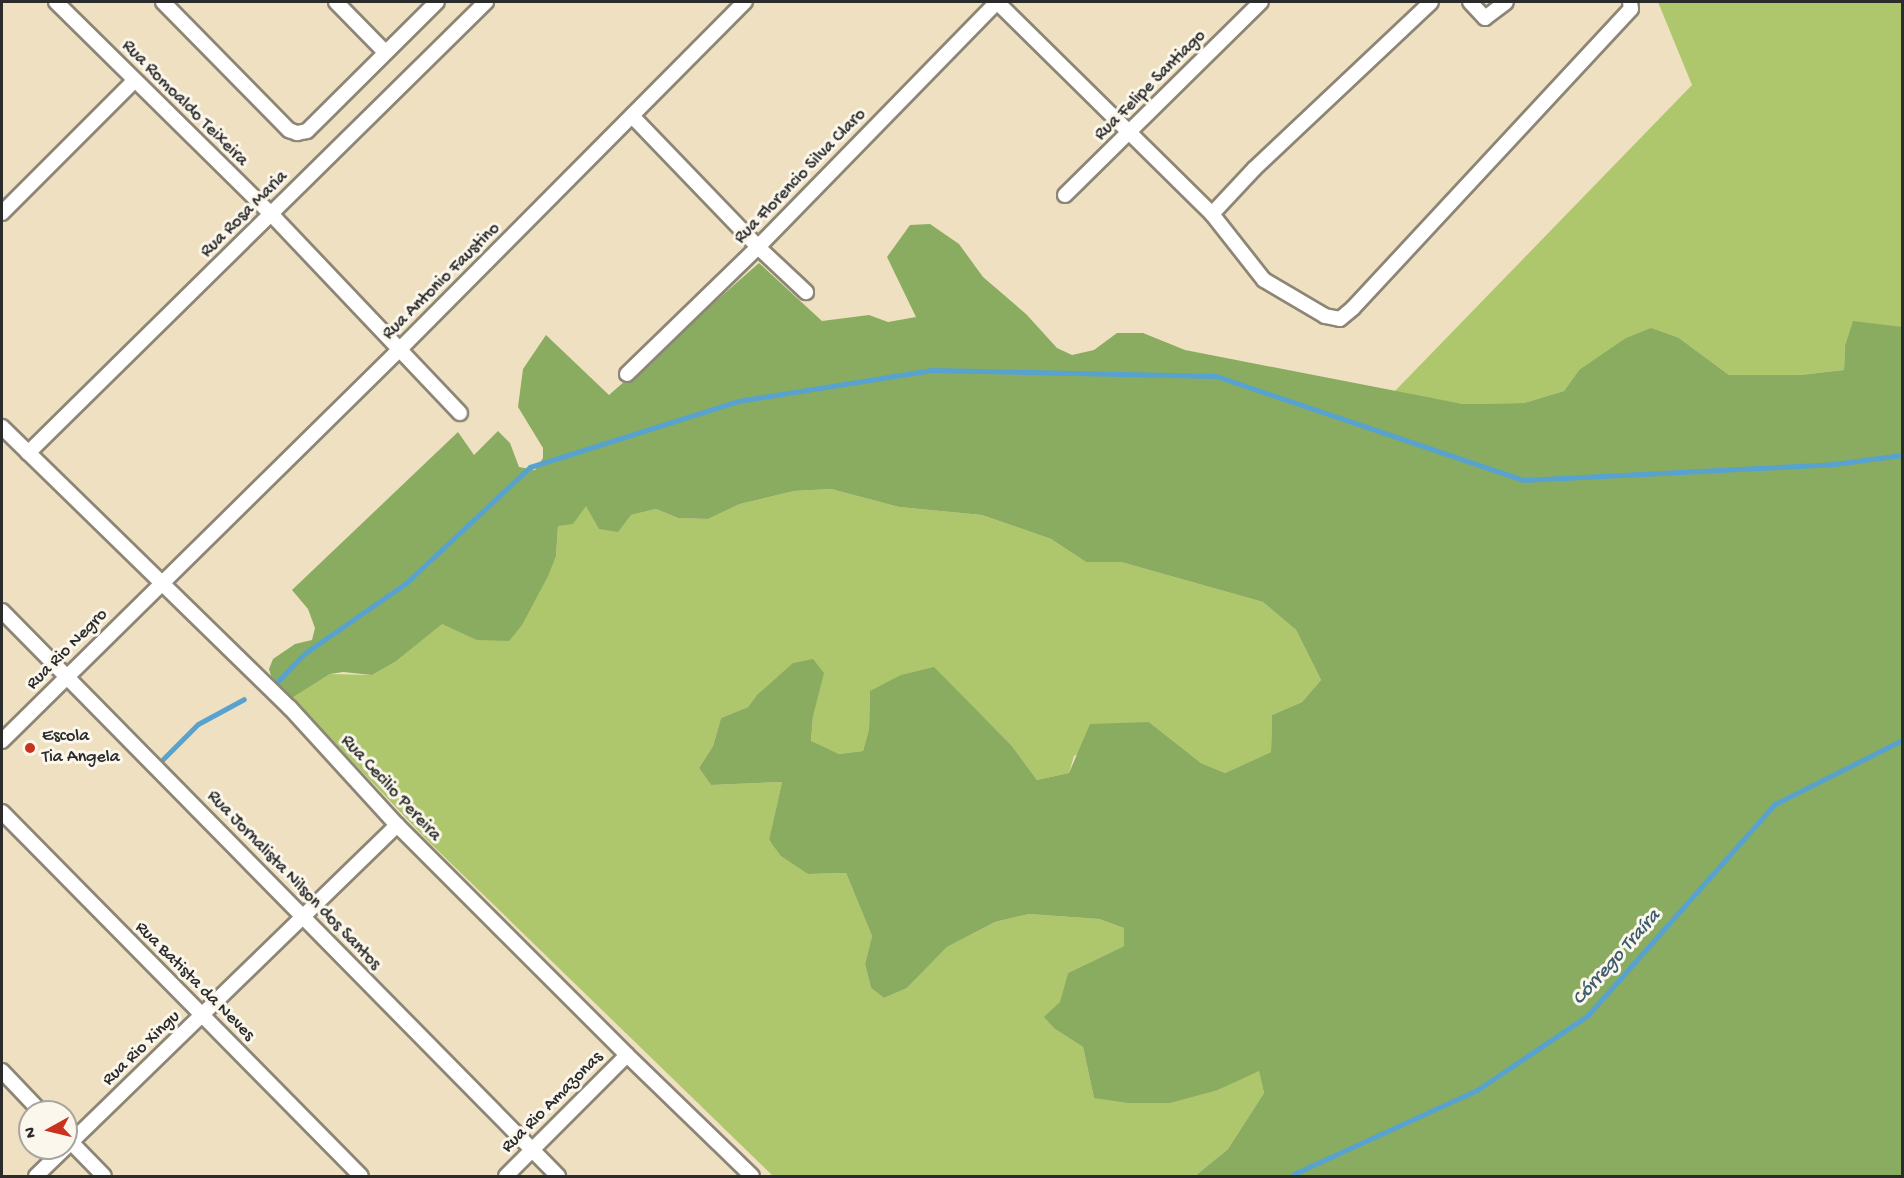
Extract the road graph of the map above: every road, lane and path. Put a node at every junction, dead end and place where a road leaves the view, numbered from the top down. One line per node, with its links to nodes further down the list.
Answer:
1 (56, 2): 14 (street, Rua Romoaldo Teixeira)
2 (163, 2): 13 (street)
3 (336, 2): 13 (street)
4 (436, 2): 13 (street)
5 (486, 2): 20 (street, Rua Rosa Maria)
6 (745, 2): 15 (street, Rua Antonio Faustino)
7 (997, 2): 16 (street); 21 (street, Rua Florencio Silva Claro)
8 (1261, 2): 16 (street, Rua Felipe Santiago)
9 (1431, 2): 19 (street)
10 (1470, 2): 11 (street)
11 (1506, 2)
12 (1630, 2): 19 (street)
13 (385, 52)
14 (134, 81): 18 (street); 20 (street, Rua Romoaldo Teixeira)
15 (632, 116): 21 (street); 23 (street, Rua Antonio Faustino)
16 (1130, 132): 17 (street, Rua Felipe Santiago); 19 (street)
17 (1065, 195)
18 (2, 213)
19 (1212, 214)
20 (272, 215): 23 (street, Rua Romoaldo Teixeira); 27 (street, Rua Rosa Maria)
21 (758, 247): 22 (street); 24 (street, Rua Florencio Silva Claro)
22 (806, 292)
23 (401, 348): 25 (street, Rua Romoaldo Teixeira); 28 (street, Rua Antonio Faustino)
24 (627, 374)
25 (460, 413)
26 (2, 427): 27 (street, Rua Cecilio Pereira)
27 (28, 453): 28 (street, Rua Cecilio Pereira)
28 (160, 584): 30 (street, Rua Rio Negro); 33 (street, Rua Cecilio Pereira)
29 (2, 611): 30 (street, Rua Jornalista Nilson dos Santos)
30 (67, 676): 31 (street, Rua Rio Negro); 34 (street, Rua Jornalista Nilson dos Santos)
31 (2, 741)
32 (2, 812): 35 (street, Rua Batista da Neves)
33 (398, 825): 34 (street, Rua Rio Xingu); 36 (street, Rua Cecilio Pereira)
34 (303, 919): 35 (street, Rua Rio Xingu); 40 (street, Rua Jornalista Nilson dos Santos)
35 (203, 1016): 39 (street, Rua Rio Xingu); 45 (street, Rua Batista da Neves)
36 (627, 1055): 40 (street, Rua Rio Amazonas); 48 (street, Rua Cecilio Pereira)
37 (2, 1071): 38 (street)
38 (30, 1100)
39 (78, 1134)
40 (532, 1150): 46 (street, Rua Rio Amazonas); 47 (street, Rua Jornalista Nilson dos Santos)
41 (78, 1154): 44 (street)
42 (52, 1160): 43 (street, Rua Rio Xingu)
43 (36, 1176)
44 (104, 1176)
45 (362, 1176)
46 (506, 1176)
47 (558, 1176)
48 (752, 1176)

